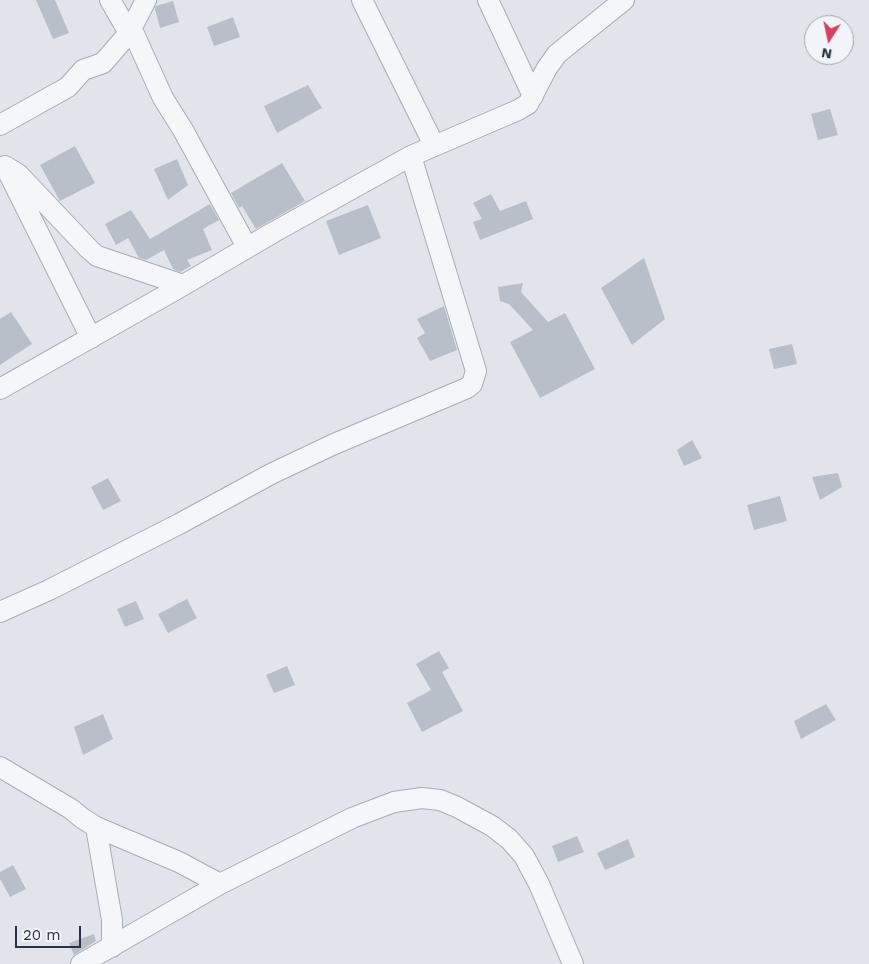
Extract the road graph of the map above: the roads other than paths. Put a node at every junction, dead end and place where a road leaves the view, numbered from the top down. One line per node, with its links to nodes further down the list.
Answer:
1 (110, 0): 6 (street)
2 (146, 0): 6 (street)
3 (362, 0): 9 (street)
4 (488, 0): 7 (street)
5 (624, 0): 7 (street)
6 (129, 33): 8 (street); 12 (street)
7 (533, 96): 9 (street)
8 (0, 125)
9 (434, 145): 10 (street)
10 (411, 156): 12 (street); 16 (street)
11 (2, 161): 13 (street); 14 (street)
12 (248, 247): 13 (street)
13 (183, 285): 14 (street)
14 (91, 338): 15 (street)
15 (0, 389)
16 (0, 612)
17 (0, 767): 18 (street)
18 (96, 826): 19 (street); 20 (street)
19 (220, 884): 20 (street); 22 (street)
20 (112, 947): 21 (street)
21 (81, 964)
22 (573, 964)

